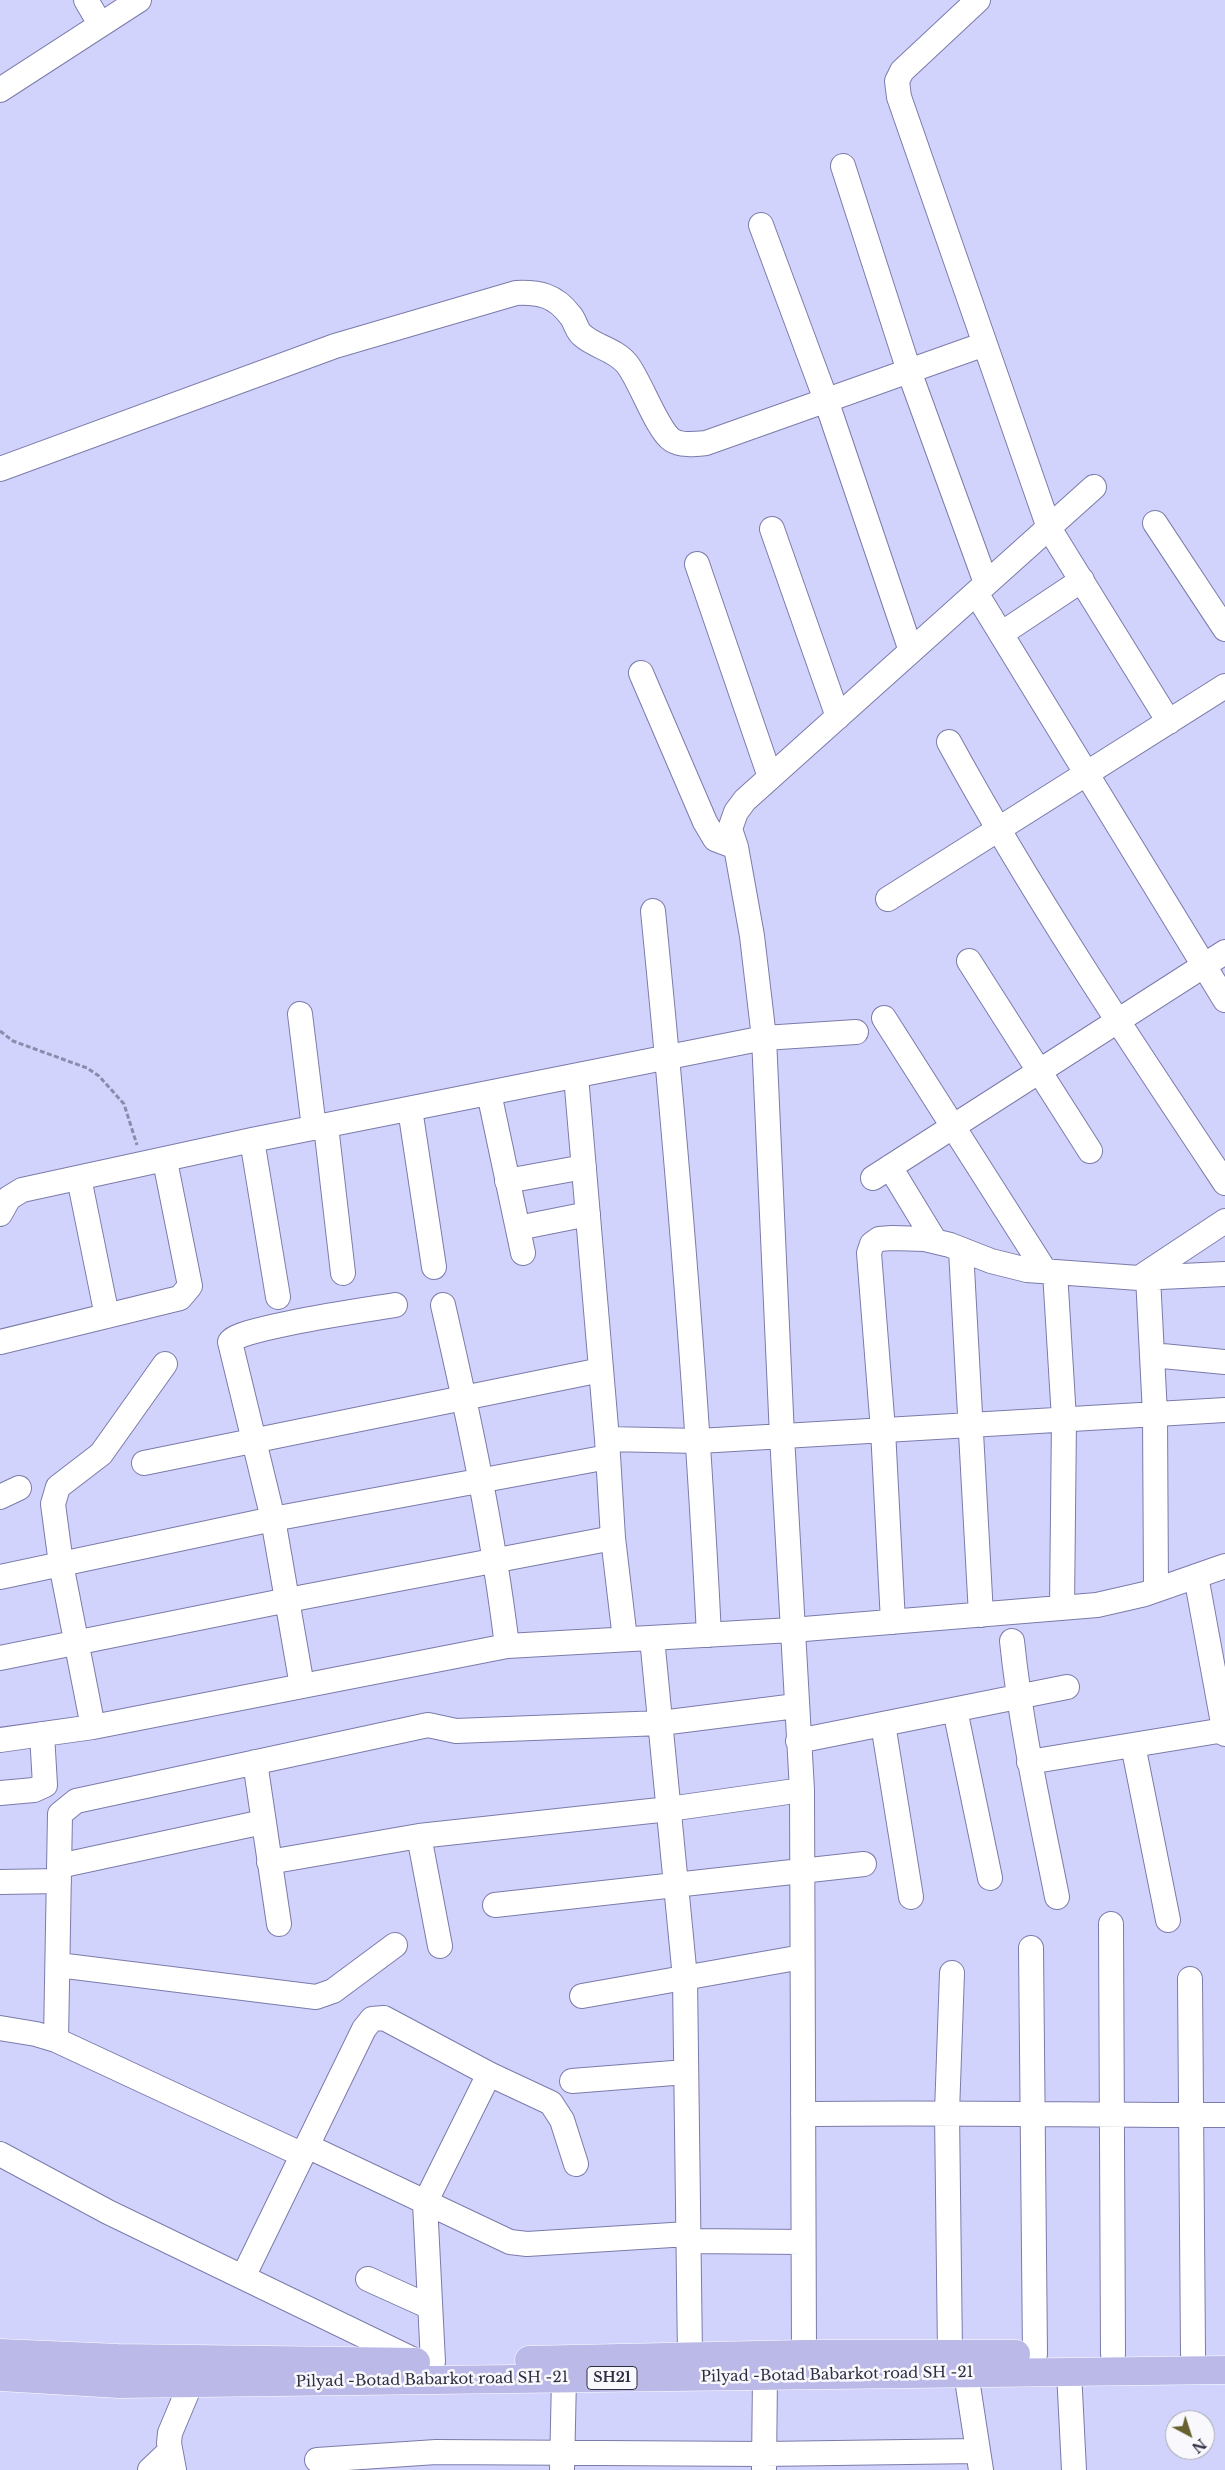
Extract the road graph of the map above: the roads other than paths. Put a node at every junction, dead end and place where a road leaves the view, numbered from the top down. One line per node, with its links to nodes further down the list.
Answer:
1 (86, 0): 4 (street)
2 (139, 0): 4 (street)
3 (978, 0): 8 (street)
4 (100, 24): 5 (street)
5 (0, 90)
6 (843, 166): 9 (street)
7 (761, 225): 10 (street)
8 (985, 344): 9 (street); 14 (street)
9 (909, 371): 10 (street); 18 (street)
10 (826, 400): 11 (street); 21 (street)
11 (0, 469)
12 (1094, 487): 14 (street)
13 (1155, 523): 19 (street)
14 (1049, 528): 17 (street); 18 (street)
15 (772, 529): 24 (street)
16 (696, 564): 28 (street)
17 (1082, 580): 20 (street); 25 (street)
18 (981, 588): 20 (street); 21 (street)
19 (1225, 629)
20 (1001, 634): 27 (street)
21 (910, 652): 24 (street)
22 (641, 673): 30 (street)
23 (1225, 686): 25 (street)
24 (838, 717): 28 (street)
25 (1169, 722): 27 (street)
26 (949, 742): 29 (street)
27 (1086, 775): 29 (street); 35 (street)
28 (770, 777): 30 (street)
29 (997, 830): 31 (street); 39 (street)
30 (736, 847): 41 (street)
31 (888, 899)
32 (653, 911): 42 (street)
33 (1225, 952): 35 (street)
34 (970, 961): 43 (street)
35 (1204, 965): 36 (street); 39 (street)
36 (1225, 1000)
37 (300, 1014): 47 (street)
38 (884, 1018): 48 (street)
39 (1117, 1021): 43 (street); 55 (street)
40 (856, 1032): 41 (street)
41 (764, 1038): 42 (street); 83 (street)
42 (668, 1058): 44 (street); 85 (street)
43 (1040, 1072): 48 (street); 50 (street)
44 (576, 1076): 45 (street); 52 (street)
45 (489, 1094): 46 (street); 54 (street)
46 (410, 1109): 47 (street); 63 (street)
47 (320, 1127): 49 (street); 65 (street)
48 (954, 1127): 60 (street); 64 (street)
49 (252, 1140): 51 (street); 68 (street)
50 (1090, 1151)
51 (153, 1163): 53 (street); 71 (street)
52 (584, 1167): 54 (street); 57 (street)
53 (79, 1178): 56 (street); 71 (street)
54 (508, 1181): 59 (street)
55 (1225, 1183)
56 (0, 1211)
57 (588, 1214): 59 (street); 76 (street)
58 (1225, 1221): 67 (street)
59 (518, 1228): 62 (street)
60 (935, 1241): 61 (street); 82 (street)
61 (961, 1250): 64 (street); 81 (street)
62 (523, 1253)
63 (434, 1267)
64 (1050, 1272): 67 (street); 80 (street)
65 (343, 1273)
66 (1225, 1274): 67 (street)
67 (1144, 1278): 73 (street)
68 (278, 1297)
69 (443, 1304): 77 (street)
70 (395, 1305): 84 (street)
71 (107, 1316): 72 (street)
72 (0, 1342)
73 (1152, 1355): 74 (street); 79 (street)
74 (1225, 1362)
75 (164, 1364): 92 (street)
76 (601, 1370): 77 (street); 86 (street)
77 (464, 1398): 84 (street); 88 (street)
78 (1225, 1410): 79 (street)
79 (1154, 1414): 80 (street); 96 (street)
80 (1064, 1420): 81 (street); 98 (street)
81 (970, 1425): 82 (street); 99 (street)
82 (884, 1430): 83 (street); 100 (street)
83 (782, 1436): 85 (street); 101 (street)
84 (255, 1441): 87 (street); 89 (street)
85 (699, 1441): 86 (street); 102 (street)
86 (608, 1448): 88 (street); 90 (street)
87 (144, 1463)
88 (482, 1478): 89 (street); 91 (street)
89 (273, 1518): 92 (street); 97 (street)
90 (613, 1538): 91 (street); 104 (street)
91 (496, 1562): 97 (street); 107 (street)
92 (60, 1564): 95 (street); 106 (street)
93 (1225, 1566): 94 (street)
94 (1196, 1576): 96 (street); 117 (street)
95 (0, 1577)
96 (1156, 1590): 98 (street)
97 (288, 1600): 106 (street); 109 (street)
98 (1062, 1608): 99 (street)
99 (981, 1615): 100 (street)
100 (893, 1622): 101 (street)
101 (792, 1630): 102 (street); 112 (street)
102 (708, 1634): 103 (street)
103 (652, 1638): 104 (street); 114 (street)
104 (624, 1640): 107 (street)
105 (1012, 1641): 111 (street)
106 (76, 1642): 108 (street); 116 (street)
107 (507, 1646): 109 (street)
108 (0, 1658)
109 (302, 1686): 116 (street)
110 (1067, 1687): 111 (street)
111 (1018, 1697): 113 (street); 123 (street)
112 (796, 1706): 114 (street); 120 (street)
113 (955, 1710): 115 (street); 133 (street)
114 (661, 1723): 122 (street); 126 (street)
115 (883, 1724): 120 (street); 136 (street)
116 (93, 1726): 118 (street)
117 (1225, 1732): 121 (street)
118 (42, 1734): 119 (street); 125 (street)
119 (0, 1740)
120 (798, 1741): 124 (street)
121 (1133, 1745): 123 (street); 139 (street)
122 (254, 1762): 127 (street); 132 (street)
123 (1029, 1762): 137 (street)
124 (802, 1790): 126 (street); 131 (street)
125 (0, 1793)
126 (669, 1809): 128 (street); 135 (street)
127 (263, 1822): 129 (street); 132 (street)
128 (419, 1836): 129 (street); 143 (street)
129 (270, 1862): 140 (street)
130 (864, 1864): 131 (street)
131 (801, 1871): 135 (street); 145 (street)
132 (59, 1873): 134 (street); 146 (street)
133 (990, 1878)
134 (0, 1882)
135 (676, 1885): 138 (street); 148 (street)
136 (911, 1897)
137 (1057, 1897)
138 (495, 1905)
139 (1168, 1920)
140 (279, 1924)
141 (1111, 1924): 159 (street)
142 (395, 1944): 146 (street)
143 (440, 1946)
144 (1031, 1948): 158 (street)
145 (802, 1957): 148 (street); 157 (street)
146 (58, 1965): 152 (street)
147 (952, 1973): 156 (street)
148 (685, 1978): 150 (street); 153 (street)
149 (1190, 1979): 161 (street)
150 (582, 1996)
151 (0, 2028): 152 (street)
152 (56, 2040): 162 (street)
153 (686, 2072): 155 (street); 166 (street)
154 (490, 2074): 162 (street); 164 (street); 165 (street)
155 (572, 2081)
156 (947, 2112): 157 (street); 158 (street); 179 (street)
157 (803, 2114): 167 (street)
158 (1034, 2114): 159 (street); 173 (street)
159 (1110, 2114): 161 (street); 174 (street)
160 (1225, 2114): 161 (street)
161 (1190, 2115): 175 (street)
162 (305, 2150): 165 (street); 168 (street)
163 (0, 2154): 168 (street)
164 (576, 2164)
165 (425, 2203): 166 (street); 170 (street)
166 (688, 2237): 167 (street); 177 (street)
167 (803, 2242): 172 (street)
168 (243, 2278): 178 (street)
169 (368, 2279): 170 (street)
170 (430, 2307): 178 (street)
171 (0, 2353): 181 (main road, Pilyad -Botad Babarkot road SH -21 / SH21)
172 (804, 2354): 177 (main road, Pilyad -Botad Babarkot road SH -21 / SH21); 179 (main road, Pilyad -Botad Babarkot road SH -21 / SH21)
173 (1035, 2354): 174 (main road, Pilyad -Botad Babarkot road SH -21 / SH21); 179 (main road, Pilyad -Botad Babarkot road SH -21 / SH21)
174 (1113, 2354): 175 (main road, Pilyad -Botad Babarkot road SH -21 / SH21)
175 (1193, 2354): 176 (main road, Pilyad -Botad Babarkot road SH -21 / SH21)
176 (1225, 2354)
177 (690, 2356): 178 (main road, Pilyad -Botad Babarkot road SH -21 / SH21)
178 (426, 2362): 181 (main road, Pilyad -Botad Babarkot road SH -21 / SH21)
179 (958, 2363): 182 (main road, Pilyad -Botad Babarkot road SH -21 / SH21); 183 (main road, Pilyad -Botad Babarkot road SH -21 / SH21); 188 (street)
180 (1225, 2370): 182 (main road, Pilyad -Botad Babarkot road SH -21 / SH21)
181 (329, 2371): 185 (main road, Pilyad -Botad Babarkot road SH -21 / SH21); 186 (main road, Pilyad -Botad Babarkot road SH -21 / SH21)
182 (1069, 2372): 194 (street)
183 (765, 2376): 185 (main road, Pilyad -Botad Babarkot road SH -21 / SH21); 191 (street)
184 (0, 2377): 186 (main road, Pilyad -Botad Babarkot road SH -21 / SH21)
185 (564, 2378): 190 (street)
186 (191, 2383): 189 (street)
187 (317, 2460): 192 (street)
188 (980, 2460): 191 (street)
189 (172, 2461): 193 (street)
190 (562, 2461): 191 (street); 192 (street)
191 (764, 2462)
192 (352, 2463)
193 (150, 2470)
194 (1074, 2470)

